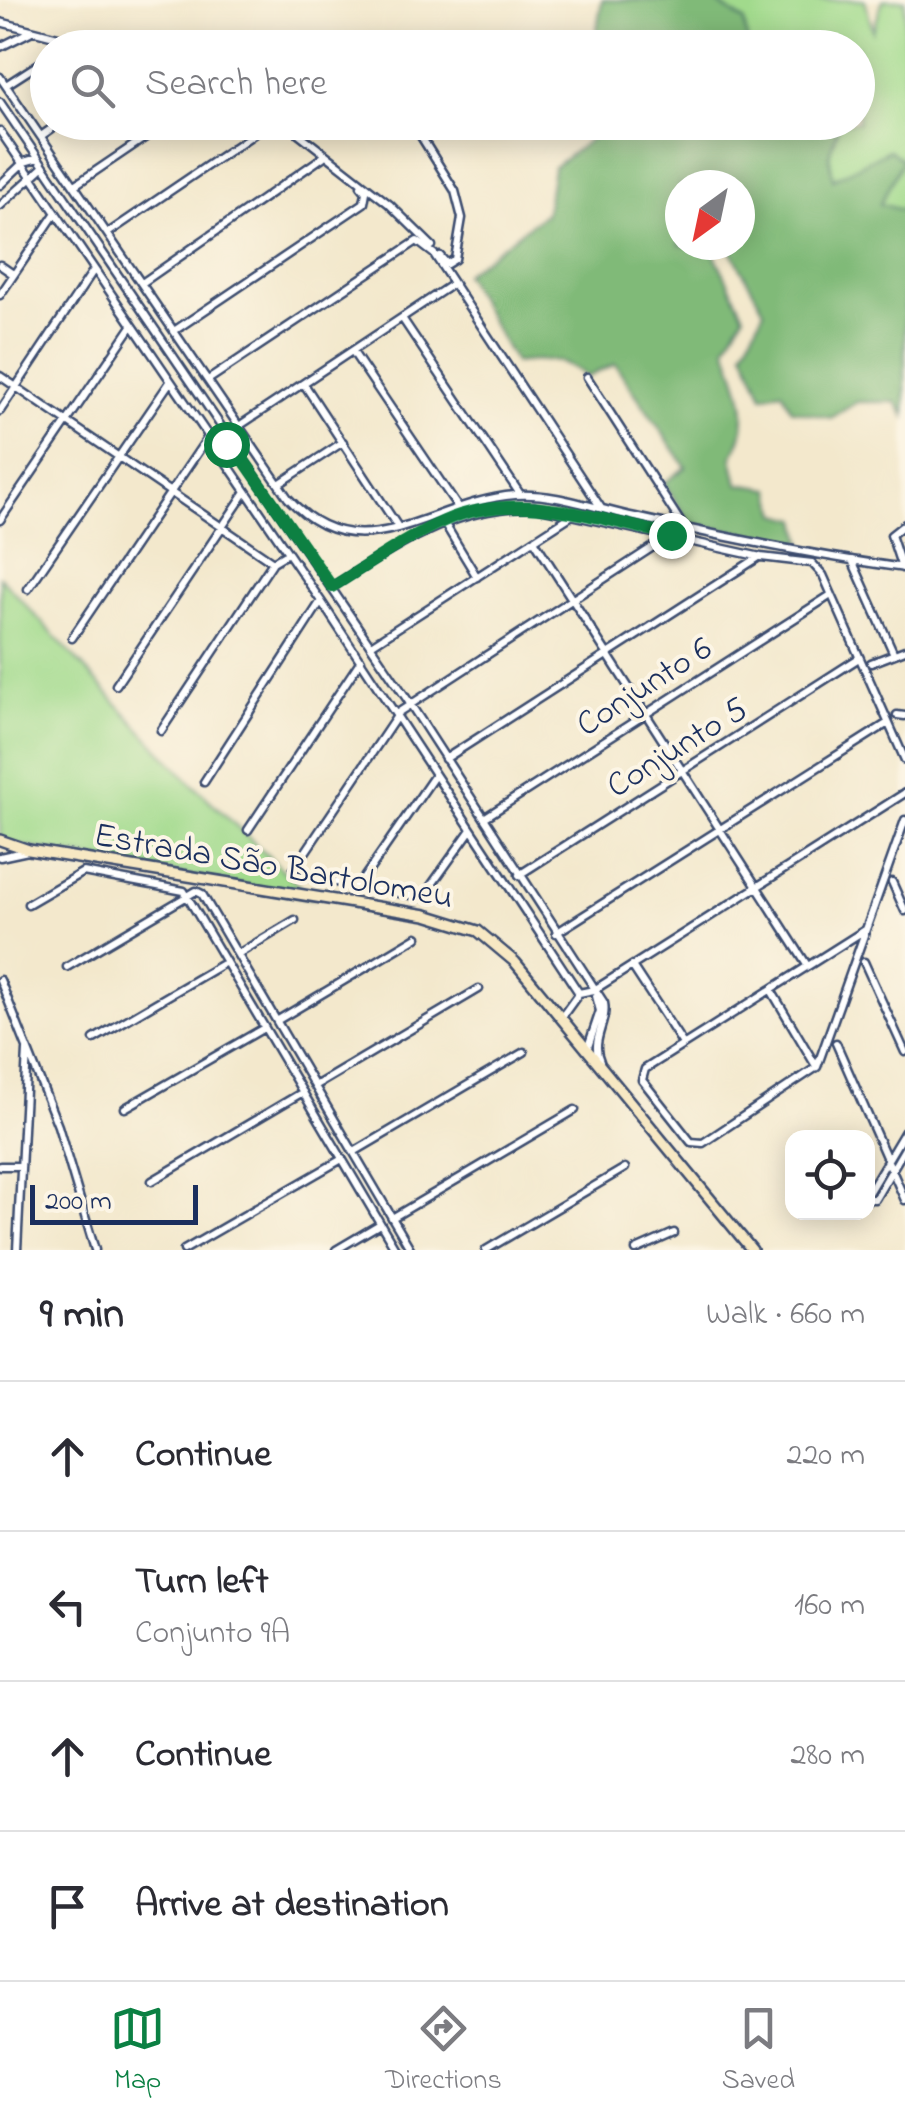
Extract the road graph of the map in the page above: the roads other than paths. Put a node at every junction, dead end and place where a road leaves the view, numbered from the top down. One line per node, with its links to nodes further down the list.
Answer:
1 (0, 22): 2 (street)
2 (31, 30)
3 (30, 32): 4 (street)
4 (0, 47)
5 (30, 70): 7 (street)
6 (0, 77): 7 (street)
7 (6, 85): 9 (street)
8 (0, 102): 18 (street)
9 (30, 119)
10 (0, 131): 19 (street)
11 (45, 140): 21 (street)
12 (141, 140): 21 (street)
13 (245, 140): 26 (street)
14 (302, 140): 17 (street)
15 (307, 140): 16 (street)
16 (423, 140)
17 (323, 157): 33 (street); 38 (street)
18 (41, 162): 19 (street); 20 (street); 25 (street)
19 (22, 164): 20 (street); 22 (street)
20 (32, 178): 23 (street); 24 (street)
21 (75, 185): 26 (street)
22 (0, 186)
23 (0, 206)
24 (55, 214): 27 (street); 32 (street)
25 (87, 231): 27 (street); 28 (street)
26 (108, 234): 33 (street)
27 (71, 238): 29 (street)
28 (102, 250): 29 (street); 39 (street)
29 (85, 258): 31 (street)
30 (0, 265): 32 (street)
31 (94, 271): 37 (street); 49 (street)
32 (13, 274): 35 (street)
33 (142, 283): 38 (street)
34 (452, 285): 36 (street); 46 (street); 64 (street)
35 (0, 295)
36 (402, 318): 41 (street); 62 (street)
37 (132, 326): 40 (street); 51 (street)
38 (174, 331): 46 (street)
39 (162, 341): 40 (street); 42 (street)
40 (148, 349): 43 (street)
41 (352, 352): 48 (street); 63 (street)
42 (179, 365): 43 (street); 53 (street)
43 (162, 370): 47 (street)
44 (0, 376): 49 (street)
45 (587, 377): 70 (street)
46 (208, 380): 52 (street)
47 (170, 382): 54 (street); 56 (street)
48 (304, 384): 52 (street); 55 (street)
49 (17, 387): 50 (street); 51 (street)
50 (0, 411)
51 (67, 421): 56 (street); 66 (street)
52 (240, 426): 59 (street)
53 (229, 439): 54 (street); 57 (street)
54 (210, 440): 58 (street); 60 (street)
55 (342, 442): 59 (street); 69 (street)
56 (118, 456): 60 (street); 82 (street)
57 (242, 459): 58 (street); 80 (street)
58 (227, 466): 61 (street)
59 (279, 484): 69 (street)
60 (170, 492): 71 (street); 86 (street)
61 (244, 493): 71 (street); 74 (street)
62 (520, 494): 63 (street); 64 (street)
63 (457, 506): 69 (street)
64 (602, 509): 70 (street)
65 (574, 514): 67 (street); 72 (street); 73 (street)
66 (0, 520)
67 (443, 521): 79 (street); 80 (street)
68 (905, 524): 78 (street)
69 (398, 527)
70 (684, 527): 76 (street)
71 (222, 528): 77 (street); 95 (street)
72 (671, 535): 75 (street); 84 (street)
73 (534, 540): 79 (street); 84 (street)
74 (288, 553): 77 (street); 81 (street)
75 (761, 556): 83 (street); 90 (street)
76 (852, 560): 78 (street); 89 (street)
77 (273, 562): 101 (street)
78 (904, 568)
79 (477, 577): 87 (street)
80 (329, 584): 81 (street); 87 (street)
81 (312, 588): 85 (street)
82 (28, 589)
83 (830, 595): 91 (street); 98 (street, Conjunto 6)
84 (572, 598): 90 (street); 97 (street)
85 (321, 600): 92 (street); 106 (street)
86 (72, 638)
87 (370, 645): 94 (street)
88 (905, 650): 89 (street)
89 (894, 654): 93 (street)
90 (609, 656): 98 (street); 102 (street)
91 (859, 658): 100 (street); 104 (street, Conjunto 5)
92 (361, 660): 96 (street); 112 (street)
93 (871, 663)
94 (395, 682): 96 (street); 97 (street)
95 (116, 685)
96 (380, 689): 99 (street)
97 (409, 702): 99 (street); 102 (street)
98 (645, 713): 104 (street); 108 (street, Conjunto 6)
99 (397, 715): 105 (street); 120 (street)
100 (888, 722): 103 (street); 111 (street)
101 (160, 732)
102 (445, 759): 108 (street)
103 (905, 760)
104 (682, 772): 111 (street); 118 (street, Conjunto 5)
105 (435, 775): 113 (street); 120 (street)
106 (204, 782)
107 (905, 793): 121 (street)
108 (484, 818): 110 (street)
109 (905, 820): 126 (street)
110 (489, 828): 113 (street); 115 (street)
111 (719, 828): 121 (street); 127 (street)
112 (248, 830)
113 (471, 832): 117 (street); 120 (street)
114 (6, 846): 116 (street); 142 (street, Estrada São Bartolomeu)
115 (506, 855): 117 (street); 118 (street)
116 (0, 857)
117 (490, 862): 141 (street)
118 (518, 875): 127 (street)
119 (892, 882): 124 (street)
120 (359, 886)
121 (756, 887): 132 (street); 133 (street)
122 (187, 896): 123 (street); 129 (street); 130 (street); 134 (street)
123 (28, 904)
124 (905, 911)
125 (295, 920): 129 (street)
126 (865, 930): 132 (street); 155 (street)
127 (556, 933): 138 (street)
128 (416, 937): 143 (street)
129 (238, 954): 136 (street)
130 (226, 962): 140 (street); 146 (street)
131 (864, 962): 153 (street)
132 (807, 965): 139 (street)
133 (632, 966): 138 (street); 148 (street)
134 (68, 967)
135 (0, 980): 149 (street)
136 (257, 986): 140 (street); 143 (street)
137 (479, 988): 157 (street)
138 (594, 990): 141 (street); 150 (street); 156 (street)
139 (771, 990): 148 (street); 155 (street)
140 (244, 994): 144 (street)
141 (581, 994): 142 (street); 145 (street)
142 (561, 1018): 145 (street, Estrada São Bartolomeu)
143 (278, 1020): 151 (street)
144 (264, 1028): 154 (street); 159 (street)
145 (577, 1038): 150 (street, Estrada São Bartolomeu)
146 (94, 1039)
147 (836, 1043): 167 (street)
148 (683, 1044): 155 (street)
149 (27, 1050): 169 (street); 183 (street)
150 (587, 1050): 156 (street, Estrada São Bartolomeu)
151 (294, 1051): 154 (street); 157 (street)
152 (524, 1052): 165 (street)
153 (905, 1052)
154 (282, 1057): 158 (street)
155 (816, 1067)
156 (608, 1076): 189 (street, Estrada São Bartolomeu)
157 (315, 1086): 161 (street)
158 (302, 1092): 162 (street); 172 (street)
159 (126, 1108)
160 (575, 1110): 178 (street)
161 (333, 1116): 162 (street); 165 (street)
162 (321, 1123): 166 (street)
163 (905, 1131): 167 (street)
164 (905, 1148): 171 (street)
165 (354, 1152): 174 (street)
166 (342, 1159): 175 (street); 184 (street)
167 (888, 1159): 171 (street); 173 (street)
168 (0, 1166): 169 (street)
169 (20, 1166): 182 (street)
170 (625, 1168): 187 (street)
171 (892, 1171): 176 (street); 177 (street)
172 (152, 1181)
173 (875, 1183)
174 (373, 1185): 175 (street); 178 (street)
175 (361, 1192): 179 (street)
176 (875, 1200)
177 (905, 1200)
178 (392, 1218): 181 (street)
179 (380, 1224): 185 (street); 186 (street)
180 (674, 1233): 188 (street)
181 (408, 1249)
182 (17, 1250)
183 (95, 1250)
184 (184, 1250)
185 (336, 1250)
186 (396, 1250)
187 (486, 1250)
188 (636, 1250)
189 (752, 1250)

